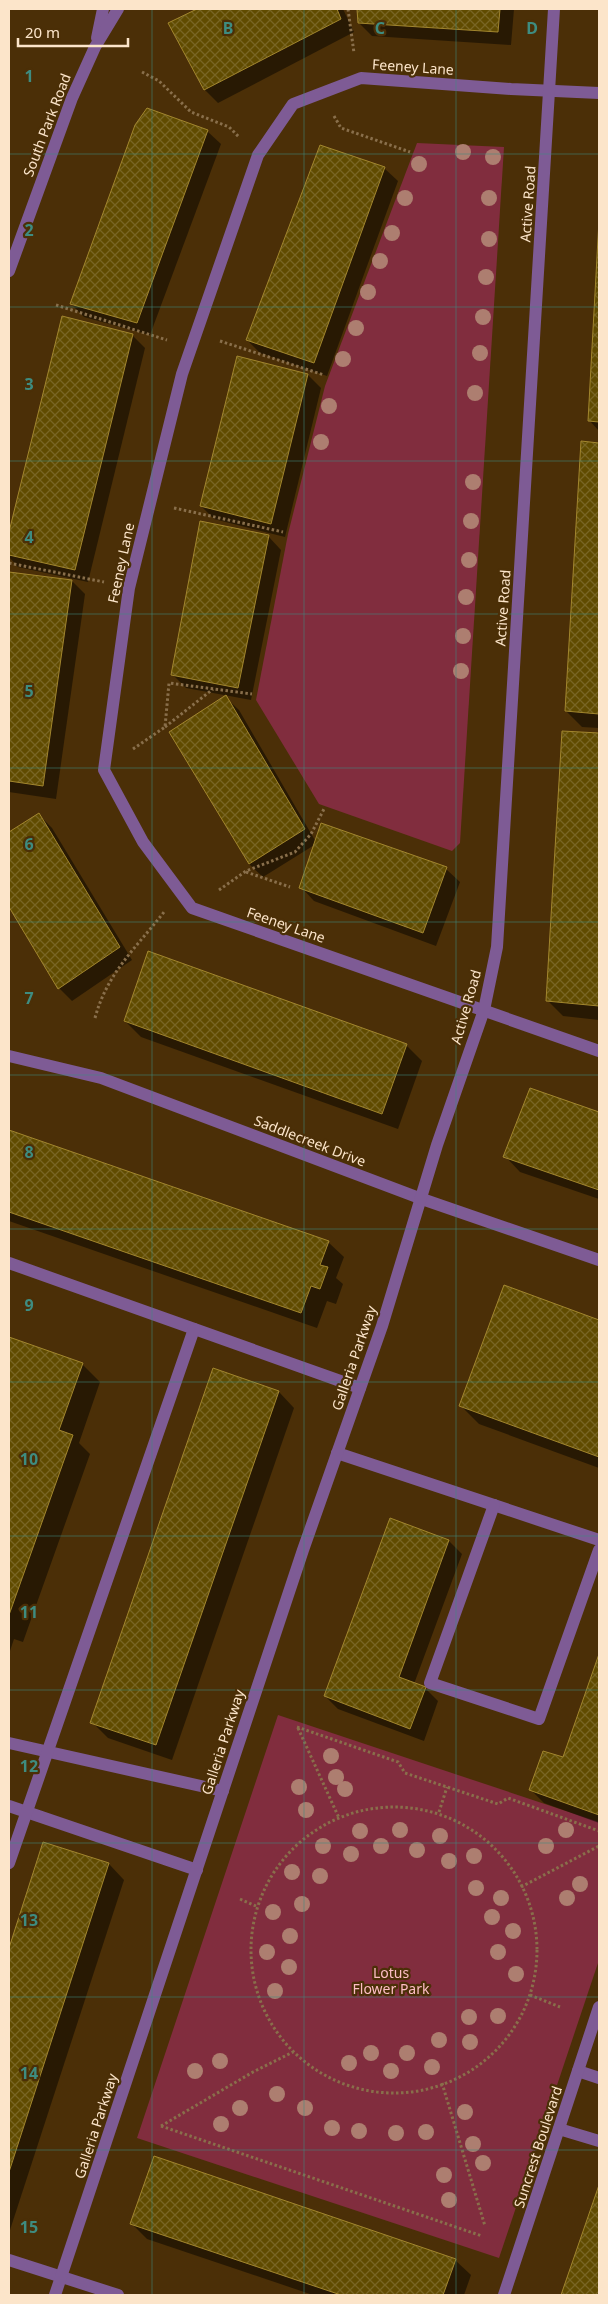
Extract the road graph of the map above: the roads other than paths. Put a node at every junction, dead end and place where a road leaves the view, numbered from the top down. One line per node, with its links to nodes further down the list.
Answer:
1 (103, 9): 4 (street, South Park Road)
2 (118, 9): 4 (street, South Park Road)
3 (554, 9): 5 (street, Active Road)
4 (95, 47): 7 (street, South Park Road)
5 (550, 90): 6 (street, Feeney Lane); 8 (street, Active Road); 8 (street, Feeney Lane)
6 (599, 93)
7 (9, 271)
8 (484, 1010): 9 (street, Feeney Lane); 11 (street, Active Road)
9 (599, 1051)
10 (9, 1056): 11 (street, Saddlecreek Drive)
11 (422, 1199): 12 (street, Saddlecreek Drive); 15 (street, Galleria Parkway)
12 (599, 1260)
13 (9, 1263): 14 (street)
14 (194, 1329): 15 (street); 21 (street)
15 (360, 1388): 16 (street, Galleria Parkway)
16 (337, 1453): 17 (street); 22 (street, Galleria Parkway)
17 (494, 1505): 18 (street); 19 (street)
18 (599, 1540)
19 (599, 1550)
20 (9, 1743): 21 (street)
21 (48, 1751): 22 (street); 24 (street)
22 (223, 1791): 26 (street, Galleria Parkway)
23 (9, 1806): 24 (street)
24 (26, 1812): 25 (street); 26 (street)
25 (9, 1863)
26 (197, 1870): 33 (street, Galleria Parkway)
27 (599, 2008): 28 (street, Suncrest Boulevard)
28 (578, 2071): 29 (street); 30 (street, Suncrest Boulevard)
29 (599, 2078)
30 (559, 2129): 31 (street); 36 (street, Suncrest Boulevard)
31 (599, 2141)
32 (9, 2260): 33 (street)
33 (62, 2276): 34 (street, Galleria Parkway); 35 (street)
34 (55, 2295)
35 (118, 2295)
36 (504, 2295)

